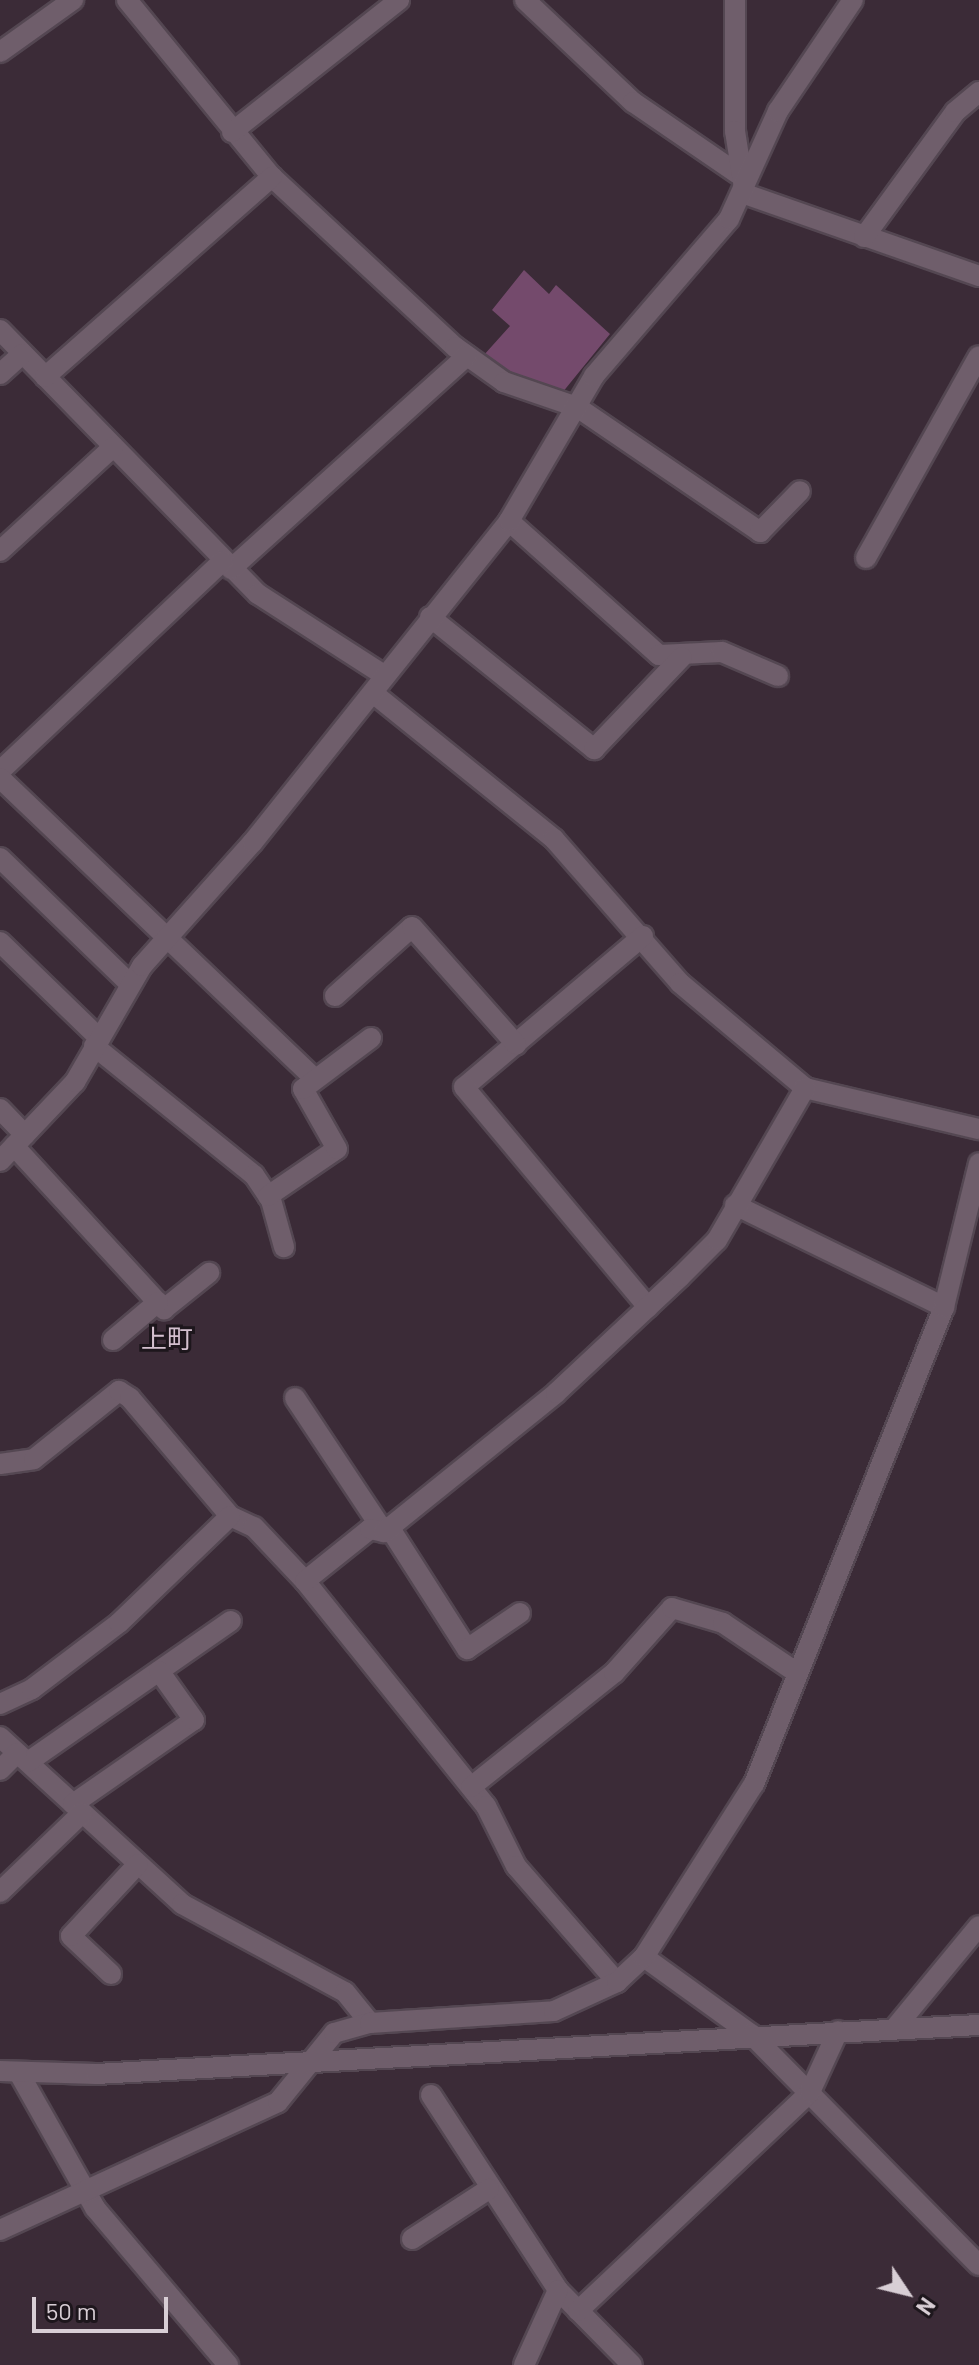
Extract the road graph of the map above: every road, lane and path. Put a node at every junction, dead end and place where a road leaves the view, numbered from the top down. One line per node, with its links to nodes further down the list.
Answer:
1 (73, 0): 7 (street)
2 (127, 0): 9 (street)
3 (399, 0): 9 (street)
4 (525, 0): 10 (street)
5 (735, 0): 10 (street)
6 (853, 0): 12 (street)
7 (0, 52)
8 (979, 92): 13 (street)
9 (232, 132): 11 (street)
10 (738, 174): 12 (street)
11 (272, 177): 17 (street); 20 (street)
12 (745, 194): 13 (street); 21 (street)
13 (864, 237): 14 (street)
14 (979, 276)
15 (0, 330): 16 (street)
16 (22, 354): 19 (street); 20 (street)
17 (467, 356): 21 (street); 27 (street)
18 (979, 356): 26 (street)
19 (0, 374)
20 (45, 377): 22 (street)
21 (577, 407): 23 (street); 24 (street)
22 (113, 447): 25 (street); 27 (street)
23 (800, 491)
24 (509, 521): 28 (street); 29 (street)
25 (0, 551)
26 (866, 558)
27 (227, 565): 31 (street); 32 (street)
28 (430, 617): 29 (street); 31 (street)
29 (682, 657): 30 (street)
30 (778, 676)
31 (379, 685): 35 (street); 36 (street)
32 (0, 771)
33 (0, 778): 35 (street)
34 (0, 858): 38 (street)
35 (166, 936): 38 (street); 43 (street)
36 (643, 936): 42 (street); 44 (street)
37 (0, 942): 41 (street)
38 (129, 983): 41 (street)
39 (335, 996): 42 (street)
40 (371, 1038): 43 (street)
41 (96, 1041): 47 (street); 49 (street)
42 (516, 1044): 54 (street)
43 (315, 1079): 49 (street)
44 (805, 1088): 46 (street); 50 (street)
45 (0, 1109): 47 (street)
46 (979, 1129)
47 (13, 1147): 53 (street)
48 (979, 1163): 55 (street)
49 (268, 1196): 51 (street)
50 (735, 1205): 54 (street); 55 (street)
51 (284, 1247)
52 (209, 1273): 53 (street)
53 (158, 1302): 56 (street)
54 (648, 1307): 60 (street)
55 (944, 1307): 65 (street)
56 (113, 1340)
57 (295, 1398): 60 (street)
58 (0, 1464): 59 (street)
59 (230, 1516): 61 (street); 66 (street)
60 (387, 1530): 61 (street); 62 (street)
61 (305, 1581): 70 (street)
62 (520, 1613)
63 (231, 1621): 64 (street)
64 (159, 1671): 68 (street); 71 (street)
65 (796, 1672): 70 (street); 75 (street)
66 (0, 1704)
67 (0, 1737): 68 (street)
68 (23, 1758): 69 (street); 71 (street)
69 (0, 1770)
70 (471, 1787): 77 (street)
71 (78, 1808): 72 (street); 73 (street)
72 (138, 1864): 76 (street); 78 (street)
73 (0, 1892)
74 (979, 1926): 80 (street)
75 (644, 1957): 77 (street); 82 (street)
76 (111, 1974)
77 (617, 1982): 78 (street)
78 (370, 2023): 83 (street)
79 (979, 2025): 80 (street)
80 (895, 2028): 81 (street)
81 (838, 2031): 82 (street); 85 (street)
82 (752, 2035): 83 (street); 85 (street)
83 (308, 2061): 84 (street); 88 (street)
84 (9, 2072): 88 (street)
85 (810, 2092): 91 (street); 93 (street)
86 (431, 2095): 87 (street)
87 (489, 2189): 90 (street); 92 (street)
88 (88, 2190): 89 (street); 94 (street)
89 (0, 2230)
90 (412, 2239)
91 (979, 2265)
92 (558, 2290): 93 (street); 95 (street)
93 (578, 2311): 96 (street)
94 (228, 2365)
95 (524, 2365)
96 (632, 2365)

